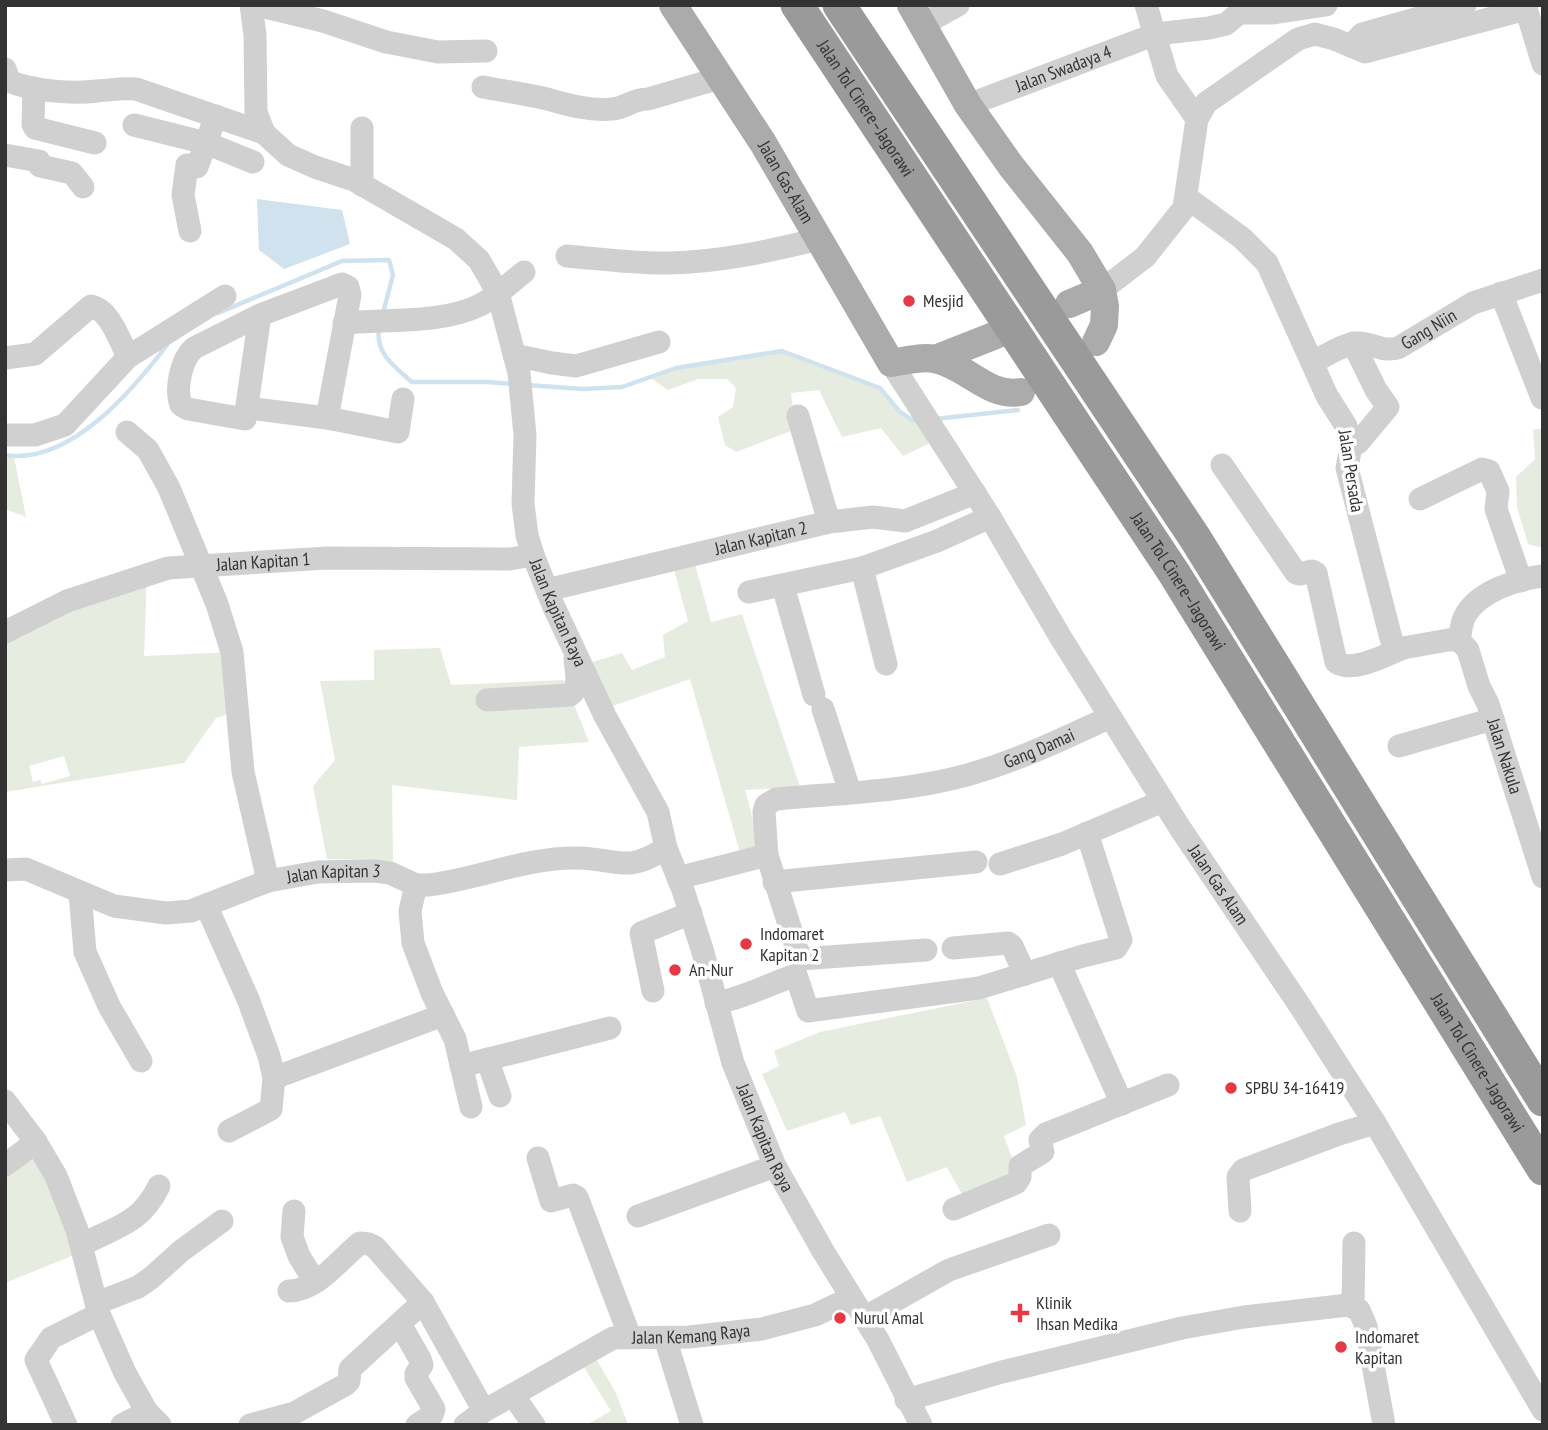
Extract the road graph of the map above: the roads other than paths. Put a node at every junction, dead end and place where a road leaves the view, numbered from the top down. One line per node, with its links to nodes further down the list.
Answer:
1 (253, 5): 14 (street); 26 (street)
2 (673, 5): 17 (main road, Jalan Gas Alam)
3 (797, 5): 126 (highway, Jalan Tol Cinere–Jagorawi)
4 (839, 5): 116 (highway, Jalan Tol Cinere–Jagorawi)
5 (958, 5): 11 (street)
6 (1146, 5): 12 (street)
7 (1326, 5): 10 (street)
8 (1465, 5): 13 (street)
9 (1526, 7): 13 (street); 15 (street)
10 (1241, 9): 12 (street, Jalan Swadaya 4)
11 (916, 15): 20 (main road)
12 (1156, 34): 20 (street, Jalan Swadaya 4); 22 (street)
13 (1351, 46): 22 (street)
14 (486, 51)
15 (1543, 64)
16 (6, 78): 19 (street)
17 (720, 78): 18 (street); 36 (main road, Jalan Gas Alam)
18 (483, 87)
19 (34, 88): 21 (street); 25 (street)
20 (968, 105): 40 (main road)
21 (216, 116): 26 (street); 28 (street)
22 (1197, 119): 34 (street)
23 (134, 125): 28 (street)
24 (362, 128): 32 (street)
25 (41, 129): 27 (street); 30 (street)
26 (264, 133): 32 (street, Jalan Kapitan Raya)
27 (95, 143)
28 (206, 143): 31 (street); 35 (street)
29 (5, 155): 30 (street)
30 (39, 161): 33 (street)
31 (253, 162)
32 (362, 185): 41 (street, Jalan Kapitan Raya)
33 (83, 187)
34 (1186, 197): 40 (street); 54 (street, Jalan Persada)
35 (190, 231)
36 (819, 239): 37 (street); 55 (main road, Jalan Gas Alam)
37 (567, 256)
38 (524, 272): 41 (street)
39 (1543, 280): 42 (street, Gang Niin)
40 (1102, 290): 44 (main road); 49 (main road)
41 (498, 293): 46 (street); 56 (street, Jalan Kapitan Raya)
42 (1501, 293): 50 (street, Gang Niin); 58 (street)
43 (225, 296): 51 (street)
44 (1069, 304)
45 (260, 315): 46 (street); 60 (street); 60 (street)
46 (344, 323): 62 (street)
47 (996, 335): 53 (main road)
48 (659, 342): 56 (street)
49 (1096, 342)
50 (1353, 343): 54 (street); 65 (street)
51 (128, 357): 52 (street); 64 (street)
52 (5, 358)
53 (935, 359): 55 (main road); 57 (main road)
54 (1313, 362): 65 (street, Jalan Persada)
55 (891, 363): 67 (street, Jalan Gas Alam)
56 (516, 364): 71 (street, Jalan Kapitan Raya)
57 (1021, 392)
58 (1542, 398)
59 (403, 399): 62 (street)
60 (248, 408): 62 (street)
61 (798, 416): 70 (street)
62 (327, 418)
63 (127, 432): 72 (street)
64 (5, 435)
65 (1351, 446): 80 (street, Jalan Persada)
66 (1222, 465): 80 (street)
67 (975, 492): 69 (street, Jalan Gas Alam); 70 (street, Jalan Kapitan 2)
68 (1420, 499): 74 (street)
69 (990, 517): 73 (street); 84 (street, Jalan Gas Alam)
70 (829, 522): 76 (street, Jalan Kapitan 2)
71 (533, 555): 72 (street, Jalan Kapitan 1); 76 (street, Jalan Kapitan Raya)
72 (203, 566): 78 (street, Jalan Kapitan 1); 96 (street)
73 (862, 568): 75 (street); 82 (street)
74 (1532, 578): 79 (street)
75 (783, 586): 77 (street); 87 (street)
76 (547, 590): 81 (street, Jalan Kapitan Raya)
77 (749, 592)
78 (5, 632)
79 (1460, 640): 80 (street); 85 (street, Jalan Nakula)
80 (1403, 648)
81 (575, 653): 83 (street); 90 (street, Jalan Kapitan Raya)
82 (886, 664)
83 (487, 700)
84 (1110, 717): 87 (street, Gang Damai); 88 (street, Jalan Gas Alam)
85 (1493, 719): 86 (street); 95 (street, Jalan Nakula)
86 (1399, 746)
87 (850, 792): 93 (street, Gang Damai)
88 (1163, 801): 89 (street); 120 (street, Jalan Gas Alam)
89 (1087, 833): 92 (street); 104 (street)
90 (666, 848): 97 (street, Jalan Kapitan Raya); 98 (street, Jalan Kapitan 3)
91 (976, 862): 93 (street)
92 (1000, 864)
93 (770, 868): 97 (street); 103 (street)
94 (5, 870): 99 (street, Jalan Kapitan 3)
95 (1543, 877)
96 (268, 881): 98 (street, Jalan Kapitan 3); 100 (street, Jalan Kapitan 3)
97 (681, 884): 101 (street, Jalan Kapitan Raya)
98 (416, 885): 108 (street)
99 (80, 893): 100 (street, Jalan Kapitan 3); 111 (street)
100 (206, 905): 113 (street)
101 (691, 913): 106 (street); 107 (street, Jalan Kapitan Raya)
102 (953, 948): 105 (street)
103 (926, 950)
104 (1059, 963): 105 (street); 118 (street)
105 (1024, 974): 107 (street)
106 (653, 991)
107 (716, 1003): 125 (street, Jalan Kapitan Raya)
108 (443, 1015): 112 (street); 113 (street)
109 (610, 1028): 110 (street)
110 (487, 1059): 112 (street); 115 (street)
111 (141, 1061)
112 (461, 1066): 119 (street)
113 (274, 1078): 121 (street)
114 (1168, 1086): 118 (street)
115 (500, 1096)
116 (1543, 1100)
117 (5, 1101): 122 (street)
118 (1122, 1104): 128 (street)
119 (471, 1107)
120 (1375, 1124): 130 (street); 148 (street, Jalan Gas Alam)
121 (229, 1131)
122 (36, 1142): 124 (street); 135 (street)
123 (538, 1157): 144 (street)
124 (5, 1165)
125 (775, 1166): 131 (street); 138 (street, Jalan Kapitan Raya)
126 (1543, 1169)
127 (159, 1186): 135 (street)
128 (954, 1209)
129 (294, 1211): 136 (street)
130 (1240, 1211)
131 (638, 1216)
132 (222, 1221): 141 (street)
133 (1049, 1235): 142 (street)
134 (1354, 1243): 140 (street)
135 (82, 1245): 141 (street)
136 (315, 1282): 137 (street); 139 (street)
137 (289, 1292)
138 (851, 1298): 142 (street, Jalan Kapitan Raya); 145 (street, Jalan Kemang Raya)
139 (423, 1302): 143 (street); 149 (street)
140 (1353, 1306): 147 (street); 159 (street)
141 (98, 1308): 150 (street); 151 (street)
142 (864, 1318): 147 (street, Jalan Kapitan Raya)
143 (400, 1324): 153 (street); 154 (street)
144 (630, 1337): 145 (street, Jalan Kemang Raya); 146 (street, Jalan Kemang Raya)
145 (666, 1338): 157 (street)
146 (513, 1395): 149 (street, Jalan Kemang Raya); 156 (street)
147 (906, 1400): 158 (street, Jalan Kapitan Raya)
148 (1543, 1410)
149 (484, 1411): 155 (street, Jalan Kemang Raya)
150 (153, 1419): 152 (street)
151 (66, 1425)
152 (122, 1425)
153 (250, 1425)
154 (417, 1425)
155 (465, 1425)
156 (534, 1425)
157 (692, 1425)
158 (921, 1425)
159 (1384, 1425)

